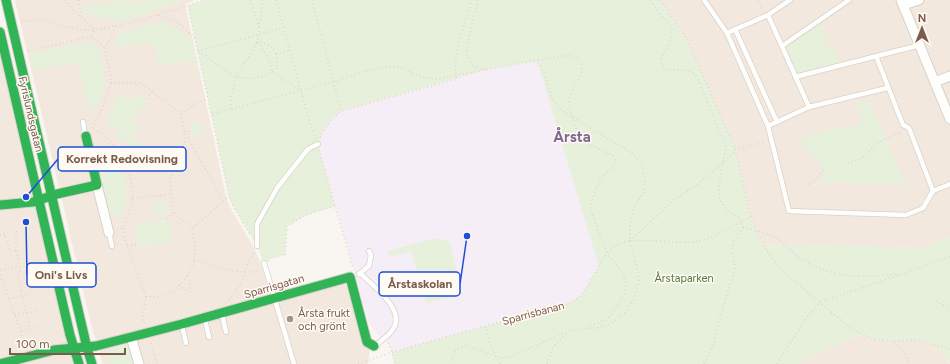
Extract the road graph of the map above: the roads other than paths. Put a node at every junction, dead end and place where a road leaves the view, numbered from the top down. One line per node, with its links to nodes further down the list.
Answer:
1 (6, 0): 28 (main road, Fyrislundsgatan)
2 (704, 0): 10 (lane)
3 (790, 0): 7 (lane)
4 (849, 0): 12 (lane)
5 (919, 0): 6 (street)
6 (902, 3): 11 (street)
7 (767, 15): 8 (lane); 12 (lane)
8 (735, 29): 10 (lane); 21 (lane)
9 (0, 32): 29 (main road, Fyrislundsgatan)
10 (728, 33): 22 (lane)
11 (920, 45): 13 (lane); 16 (street)
12 (782, 46): 15 (lane)
13 (876, 56): 15 (lane); 17 (lane)
14 (950, 76): 16 (street)
15 (796, 77): 18 (lane)
16 (935, 82): 19 (street)
17 (888, 88): 18 (lane); 27 (lane)
18 (809, 107): 21 (lane)
19 (950, 120)
20 (82, 122): 23 (lane)
21 (777, 122): 22 (lane)
22 (768, 126): 27 (lane)
23 (86, 136): 26 (main road)
24 (318, 144): 33 (lane)
25 (950, 184): 27 (lane)
26 (97, 185): 28 (main road); 31 (street)
27 (932, 191)
28 (52, 197): 29 (main road); 49 (main road, Fyrislundsgatan)
29 (39, 201): 30 (main road); 47 (main road, Fyrislundsgatan)
30 (0, 205)
31 (109, 233): 32 (lane)
32 (112, 246)
33 (257, 246)
34 (369, 251): 36 (lane)
35 (264, 263): 38 (lane)
36 (361, 274): 37 (lane); 46 (lane)
37 (352, 276): 38 (main road, Sparrisgatan); 46 (main road)
38 (275, 299): 39 (main road, Sparrisgatan); 54 (lane)
39 (221, 314): 40 (main road, Sparrisgatan); 42 (lane)
40 (205, 318): 41 (main road, Sparrisgatan); 44 (lane)
41 (182, 324): 43 (main road, Sparrisgatan); 45 (lane)
42 (226, 332)
43 (131, 337): 49 (main road, Sparrisgatan); 53 (street)
44 (209, 337)
45 (186, 343)
46 (373, 345): 48 (lane)
47 (73, 347): 49 (main road, Sparrisgatan); 50 (main road, Sparrisgatan); 51 (main road, Fyrislundsgatan)
48 (362, 347)
49 (86, 348): 52 (main road, Fyrislundsgatan)
50 (0, 364)
51 (78, 364)
52 (92, 364)
53 (140, 364)
54 (294, 364)

